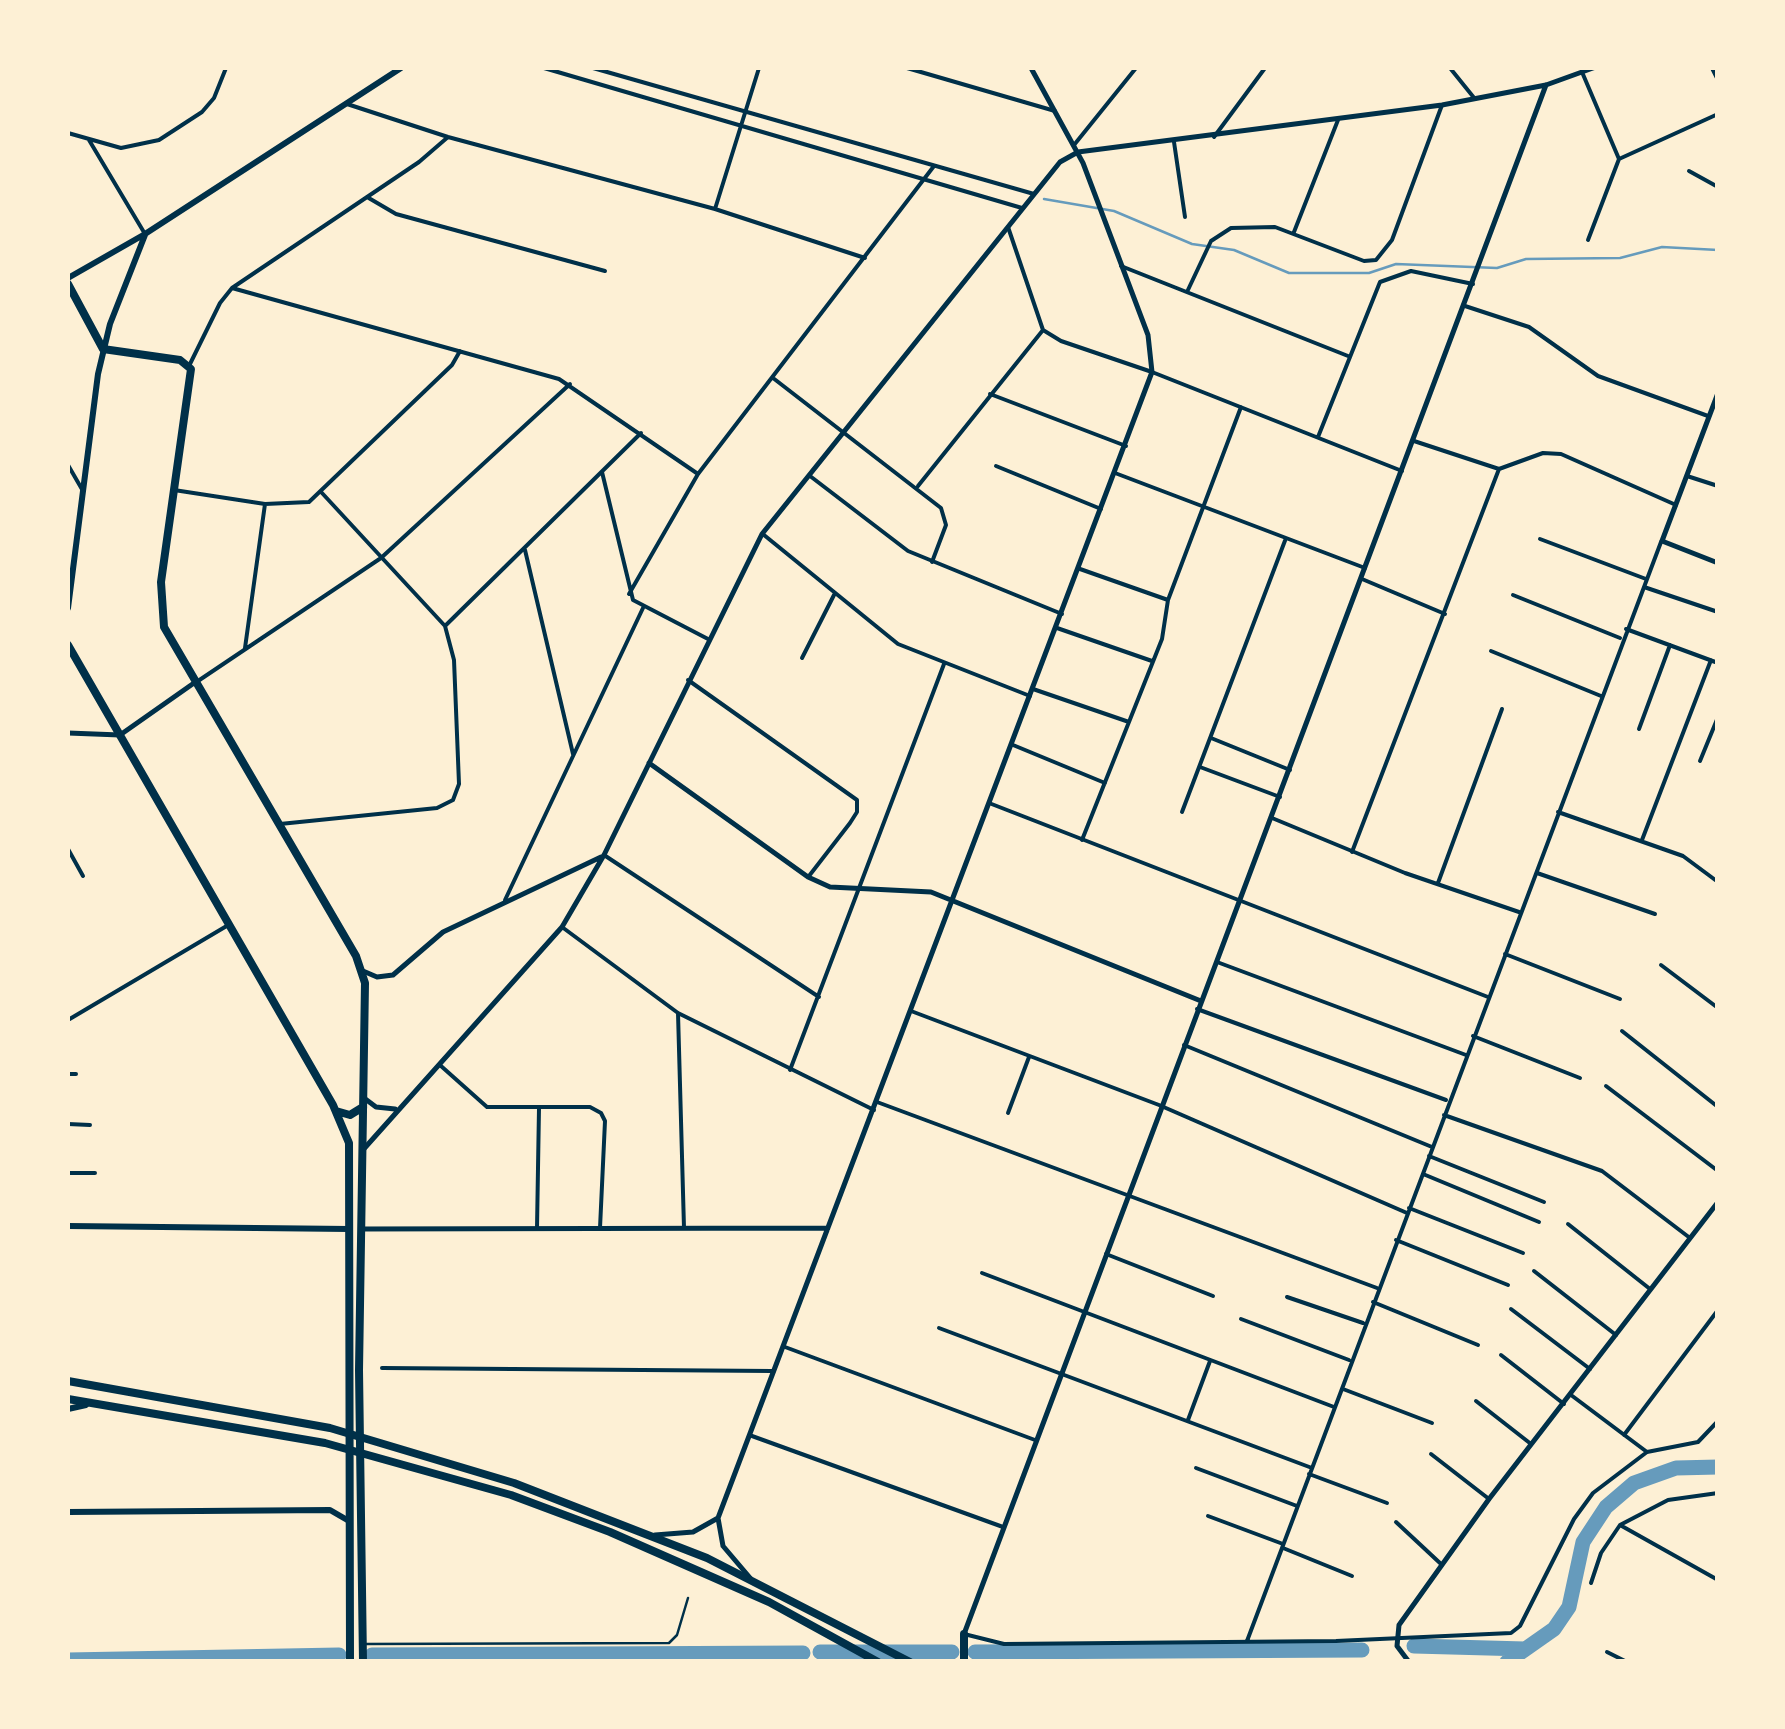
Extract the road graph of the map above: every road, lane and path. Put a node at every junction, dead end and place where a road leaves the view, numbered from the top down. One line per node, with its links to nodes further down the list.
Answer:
1 (226, 68): 26 (street)
2 (401, 68): 16 (main road)
3 (544, 68): 22 (street)
4 (592, 68): 19 (street)
5 (760, 68): 19 (street)
6 (907, 68): 18 (street)
7 (1031, 68): 18 (street)
8 (1136, 68): 28 (street)
9 (1265, 68): 25 (street)
10 (1450, 68): 15 (street)
11 (1712, 68): 13 (street)
12 (1587, 69): 14 (street); 29 (street)
13 (1718, 80)
14 (1546, 85): 15 (street); 46 (street)
15 (1474, 99): 17 (street)
16 (346, 104): 24 (street); 41 (main road)
17 (1442, 105): 21 (street); 40 (street)
18 (1055, 111): 28 (street)
19 (746, 112): 22 (street); 30 (street)
20 (1717, 114): 29 (street)
21 (1338, 120): 25 (street); 40 (street)
22 (741, 126): 32 (street); 37 (street)
23 (68, 133): 26 (street)
24 (448, 137): 35 (street); 37 (street)
25 (1214, 137): 27 (street)
26 (88, 140): 41 (street)
27 (1174, 142): 28 (street); 38 (street)
28 (1076, 148): 34 (street); 44 (street)
29 (1619, 159): 42 (street)
30 (934, 166): 32 (street); 34 (street)
31 (1689, 171): 33 (street)
32 (927, 180): 36 (street); 43 (street)
33 (1718, 187)
34 (1034, 194): 36 (street)
35 (367, 197): 45 (street); 48 (street)
36 (1022, 208): 39 (street)
37 (715, 209): 43 (street)
38 (1185, 217)
39 (1008, 227): 51 (street); 63 (street)
40 (1294, 232): 49 (street)
41 (146, 234): 47 (main road); 52 (main road)
42 (1588, 240)
43 (865, 258): 57 (street)
44 (1120, 266): 49 (street); 56 (street)
45 (604, 271)
46 (1474, 281): 50 (street); 54 (street)
47 (68, 282): 52 (main road)
48 (232, 288): 53 (street); 55 (street)
49 (1187, 292): 54 (street)
50 (1464, 306): 62 (street); 66 (street)
51 (1042, 330): 56 (street); 60 (street)
52 (103, 348): 55 (main road); 79 (main road)
53 (460, 352): 58 (street); 81 (street)
54 (1348, 356): 65 (street)
55 (189, 366): 80 (main road)
56 (1152, 372): 61 (street); 67 (street)
57 (771, 376): 63 (street); 74 (street)
58 (570, 384): 64 (street); 91 (street)
59 (1718, 393): 62 (street)
60 (990, 394): 67 (street); 77 (street)
61 (1240, 407): 65 (street); 84 (street)
62 (1708, 416): 76 (street)
63 (844, 432): 75 (street); 77 (street)
64 (641, 434): 72 (street); 74 (street)
65 (1318, 437): 71 (street)
66 (1412, 441): 70 (street); 71 (street)
67 (1126, 446): 73 (street)
68 (68, 465): 79 (street)
69 (996, 466): 85 (street)
70 (1499, 469): 83 (street); 107 (street)
71 (1402, 471): 94 (street)
72 (602, 472): 90 (street); 99 (street)
73 (1115, 473): 84 (street); 85 (street)
74 (698, 474): 99 (street)
75 (810, 476): 86 (street); 92 (street)
76 (1687, 476): 78 (street); 83 (street)
77 (918, 486): 92 (street)
78 (1718, 486)
79 (83, 490): 103 (main road)
80 (172, 490): 82 (street); 123 (main road)
81 (322, 493): 82 (street); 91 (street)
82 (265, 504): 115 (street)
83 (1676, 505): 89 (street)
84 (1203, 506): 87 (street); 102 (street)
85 (1101, 509): 95 (street)
86 (762, 534): 100 (street); 112 (street)
87 (1286, 538): 94 (street); 132 (street)
88 (1540, 538): 97 (street)
89 (1662, 541): 93 (street); 97 (street)
90 (525, 548): 108 (street); 134 (street)
91 (381, 558): 108 (street); 115 (street)
92 (932, 562): 106 (street)
93 (1718, 563)
94 (1364, 568): 96 (street)
95 (1080, 570): 102 (street); 106 (street)
96 (1360, 579): 107 (street); 138 (street)
97 (1646, 579): 98 (street)
98 (1644, 586): 105 (street); 110 (street)
99 (629, 594): 104 (street)
100 (834, 595): 117 (street); 121 (street)
101 (1513, 595): 111 (street)
102 (1168, 600): 119 (street)
103 (68, 608)
104 (642, 608): 112 (street); 134 (street)
105 (1718, 612)
106 (1062, 614): 109 (street)
107 (1445, 614): 149 (street)
108 (445, 626): 145 (street)
109 (1057, 628): 119 (street); 124 (street)
110 (1626, 628): 111 (street); 114 (street)
111 (1622, 638): 125 (street)
112 (708, 639): 122 (street)
113 (68, 644): 131 (main road)
114 (1670, 645): 118 (street); 129 (street)
115 (245, 648): 123 (street)
116 (1490, 652): 125 (street)
117 (802, 658)
118 (1711, 660): 120 (street); 147 (street)
119 (1152, 661): 128 (street)
120 (1718, 663)
121 (944, 664): 124 (street); 156 (street)
122 (688, 680): 136 (street); 153 (street)
123 (194, 683): 131 (street); 145 (main road)
124 (1032, 692): 128 (street); 133 (street)
125 (1600, 696): 143 (street)
126 (1502, 709): 155 (street)
127 (1718, 717): 135 (street)
128 (1129, 722): 139 (street)
129 (1639, 729)
130 (68, 734): 131 (street)
131 (120, 735): 162 (main road)
132 (1212, 738): 137 (street); 138 (street)
133 (1011, 744): 139 (street); 141 (street)
134 (573, 754): 158 (street)
135 (1700, 761)
136 (648, 763): 150 (street); 153 (street)
137 (1200, 767): 140 (street); 142 (street)
138 (1290, 770): 140 (street)
139 (1106, 783): 146 (street)
140 (1280, 796): 144 (street)
141 (988, 803): 146 (street); 157 (street)
142 (1182, 812)
143 (1558, 812): 147 (street); 151 (street)
144 (1272, 818): 149 (street); 159 (street)
145 (280, 824): 167 (main road)
146 (1082, 840): 159 (street)
147 (1642, 840): 154 (street)
148 (68, 849): 152 (street)
149 (1352, 852): 155 (street)
150 (604, 855): 158 (street); 163 (street); 168 (street)
151 (1536, 873): 160 (street); 161 (street)
152 (83, 876)
153 (808, 877): 156 (street)
154 (1718, 882)
155 (1438, 884): 160 (street)
156 (860, 891): 157 (street); 168 (street)
157 (951, 898): 171 (street); 174 (street)
158 (505, 900): 167 (street)
159 (1240, 900): 165 (street); 169 (street)
160 (1519, 912): 164 (street)
161 (1655, 914)
162 (230, 924): 176 (street); 196 (main road)
163 (562, 927): 175 (street); 182 (street)
164 (1505, 954): 169 (street); 170 (street)
165 (1216, 962): 171 (street); 180 (street)
166 (1660, 965): 172 (street)
167 (362, 971): 189 (main road)
168 (819, 997): 183 (street)
169 (1488, 997): 178 (street)
170 (1620, 999)
171 (1200, 1001): 173 (street)
172 (1718, 1008)
173 (1197, 1009): 179 (street); 188 (street)
174 (910, 1011): 181 (street); 190 (street)
175 (678, 1012): 183 (street); 217 (street)
176 (68, 1020)
177 (1622, 1031): 192 (street)
178 (1474, 1036): 180 (street); 186 (street)
179 (1184, 1044): 191 (street); 201 (street)
180 (1466, 1055): 188 (street)
181 (1028, 1057): 191 (street); 197 (street)
182 (440, 1066): 193 (street); 194 (street)
183 (790, 1070): 195 (street)
184 (68, 1074): 185 (street)
185 (76, 1074)
186 (1580, 1078)
187 (1606, 1086): 204 (street)
188 (1448, 1101): 198 (street)
189 (364, 1102): 193 (street); 196 (main road); 202 (main road)
190 (878, 1102): 195 (street); 208 (street)
191 (1159, 1106): 208 (street); 211 (street)
192 (1718, 1107)
193 (398, 1108): 202 (street)
194 (539, 1108): 215 (street); 216 (street)
195 (874, 1110): 218 (street)
196 (336, 1111): 202 (main road)
197 (1008, 1112)
198 (1444, 1115): 201 (street); 220 (street)
199 (68, 1124): 200 (street)
200 (90, 1125)
201 (1432, 1147): 203 (street)
202 (355, 1153): 219 (main road)
203 (1429, 1156): 207 (street); 209 (street)
204 (1718, 1172)
205 (68, 1173): 206 (street)
206 (95, 1173)
207 (1422, 1174): 211 (street); 212 (street)
208 (1126, 1198): 222 (street); 227 (street)
209 (1544, 1202)
210 (1718, 1202): 220 (street)
211 (1408, 1210): 221 (street); 223 (street)
212 (1538, 1222)
213 (1568, 1224): 228 (street)
214 (68, 1226): 219 (main road)
215 (536, 1228): 216 (street); 219 (street)
216 (600, 1228): 217 (street)
217 (684, 1228): 218 (street)
218 (828, 1228): 240 (street)
219 (354, 1229): 268 (main road); 268 (main road)
220 (1690, 1238): 228 (street)
221 (1396, 1240): 226 (street); 227 (street)
222 (1105, 1253): 229 (street); 234 (street)
223 (1523, 1253)
224 (1534, 1271): 238 (street)
225 (982, 1273): 234 (street)
226 (1508, 1285)
227 (1376, 1288): 231 (street)
228 (1650, 1289): 238 (street)
229 (1213, 1296)
230 (1287, 1297): 236 (street)
231 (1373, 1302): 236 (street); 239 (street)
232 (1511, 1309): 245 (street)
233 (1718, 1310): 260 (street)
234 (1084, 1312): 242 (street); 247 (street)
235 (1241, 1319): 243 (street)
236 (1364, 1324): 243 (street)
237 (940, 1328): 247 (street)
238 (1616, 1335): 245 (street)
239 (1478, 1344)
240 (785, 1347): 246 (street); 262 (street)
241 (1501, 1354): 254 (street)
242 (1210, 1361): 255 (street); 257 (street)
243 (1350, 1361): 249 (street)
244 (382, 1368): 246 (street)
245 (1590, 1370): 250 (street)
246 (776, 1371): 261 (street)
247 (1062, 1372): 257 (street); 262 (street)
248 (68, 1381): 282 (main road)
249 (1341, 1388): 255 (street); 259 (street)
250 (1571, 1395): 254 (street); 260 (street)
251 (68, 1398): 253 (main road)
252 (1476, 1401): 263 (street)
253 (113, 1404): 256 (main road); 295 (main road)
254 (1564, 1404): 263 (street)
255 (1334, 1407): 267 (street)
256 (68, 1409)
257 (1188, 1420): 267 (street)
258 (1718, 1422): 264 (street)
259 (1432, 1423)
260 (1624, 1435): 264 (street)
261 (752, 1436): 277 (street); 281 (street)
262 (1035, 1440): 281 (street)
263 (1533, 1446): 271 (street)
264 (1646, 1452): 291 (street)
265 (1431, 1454): 271 (street)
266 (1196, 1468): 273 (street)
267 (1310, 1471): 272 (street); 273 (street)
268 (354, 1482): 270 (main road); 293 (main road)
269 (1718, 1493): 280 (street)
270 (349, 1494): 274 (main road); 278 (main road)
271 (1489, 1499): 284 (street)
272 (1387, 1503)
273 (1297, 1506): 283 (street)
274 (330, 1510): 275 (main road); 278 (main road)
275 (68, 1512)
276 (1208, 1516): 283 (street)
277 (718, 1518): 282 (street); 286 (street)
278 (349, 1520): 297 (main road)
279 (1396, 1522): 284 (street)
280 (1620, 1524): 287 (street); 288 (street)
281 (1002, 1527): 290 (street)
282 (654, 1535): 286 (main road)
283 (1282, 1546): 285 (street); 292 (street)
284 (1441, 1564): 291 (street)
285 (1352, 1576)
286 (751, 1578): 296 (main road)
287 (1718, 1580)
288 (1591, 1584)
289 (688, 1598): 293 (lane)
290 (964, 1634): 292 (street); 301 (main road)
291 (1396, 1640): 292 (street); 302 (street)
292 (1247, 1641)
293 (363, 1644): 298 (main road)
294 (1607, 1652): 303 (street)
295 (874, 1660)
296 (909, 1661)
297 (350, 1662)
298 (363, 1662)
299 (620, 1662): 300 (street)
300 (634, 1662)
301 (964, 1662)
302 (1409, 1662)
303 (1627, 1662)

